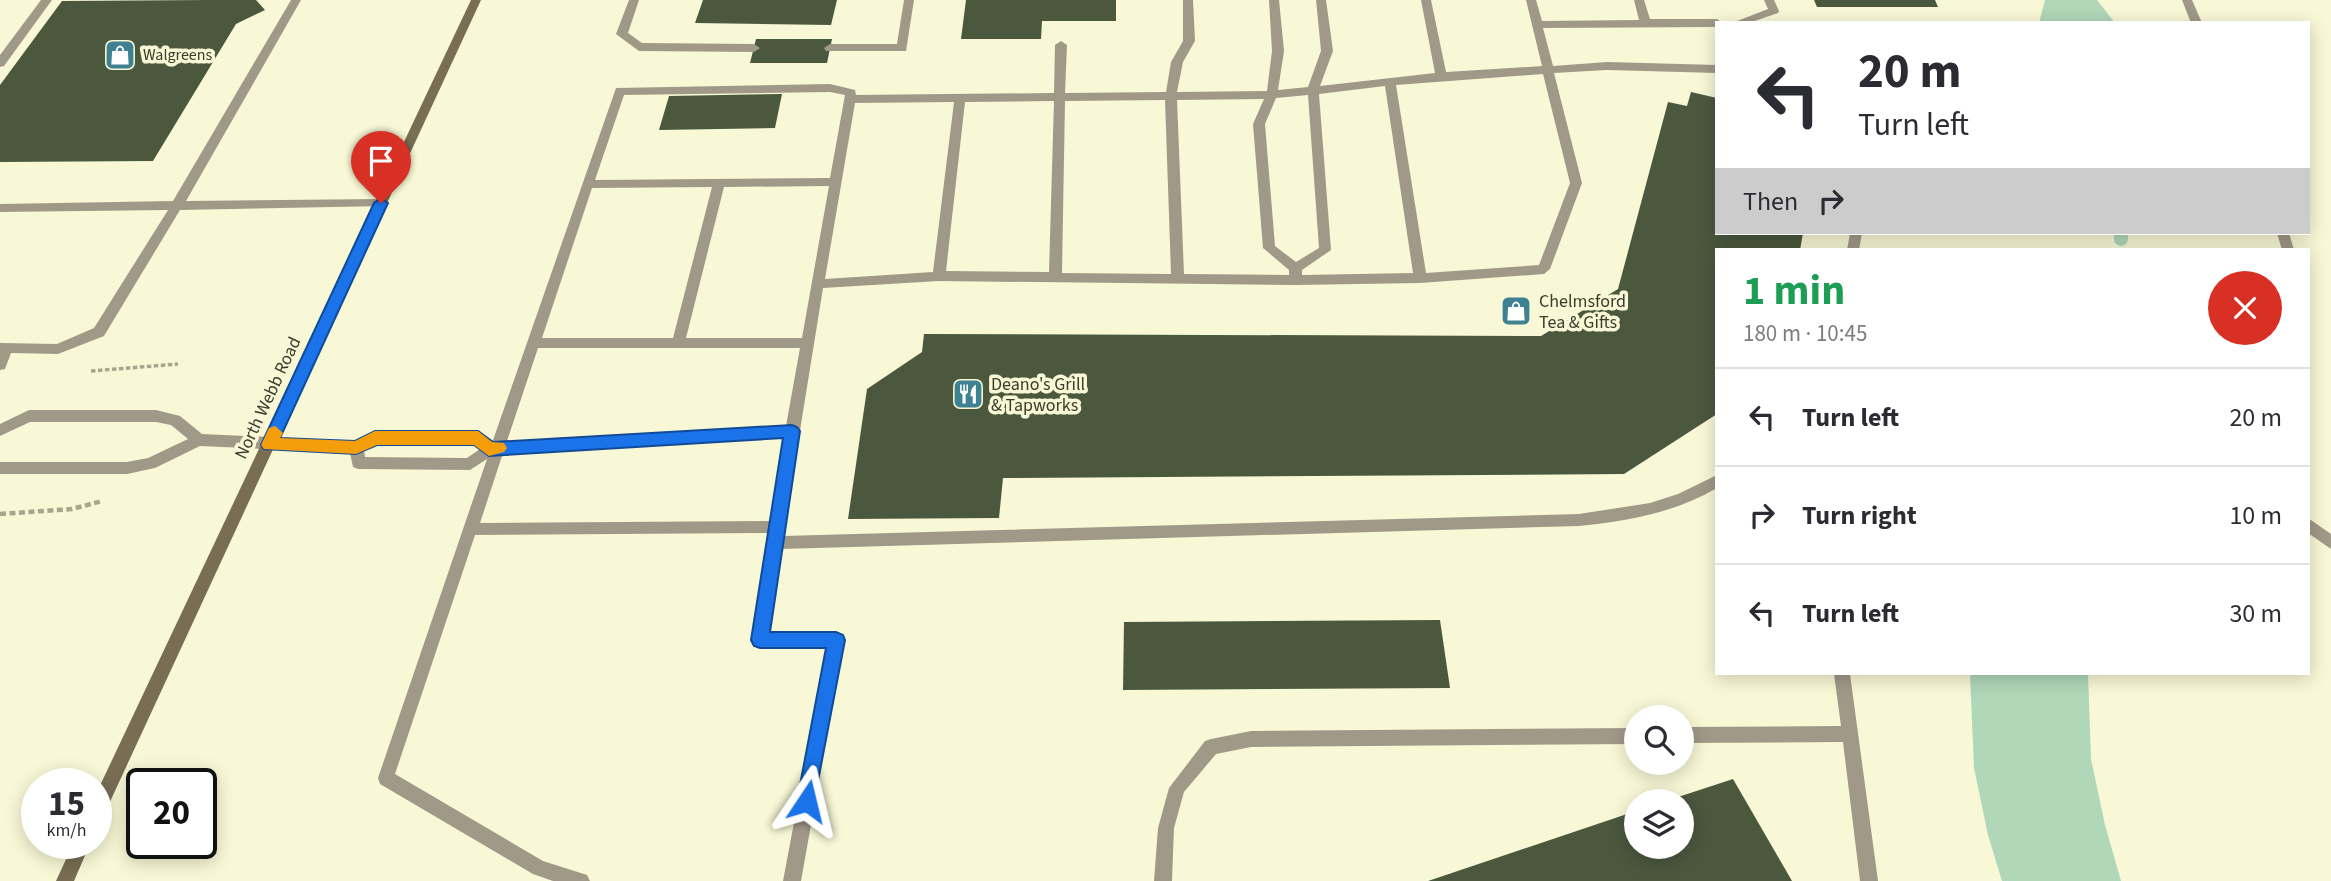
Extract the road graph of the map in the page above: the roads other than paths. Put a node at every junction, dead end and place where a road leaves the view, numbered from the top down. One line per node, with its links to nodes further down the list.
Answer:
1 (47, 0): 22 (lane)
2 (296, 0): 37 (lane)
3 (475, 0): 36 (main road, North Webb Road)
4 (634, 0): 20 (lane)
5 (909, 0): 21 (lane)
6 (1188, 0): 29 (lane)
7 (1274, 0): 28 (lane)
8 (1321, 0): 27 (lane)
9 (1426, 0): 25 (lane)
10 (1531, 0): 18 (lane)
11 (1639, 0): 16 (lane)
12 (1769, 0): 14 (lane)
13 (2188, 0): 15 (lane)
14 (1743, 21)
15 (2196, 21)
16 (1646, 23): 17 (lane); 18 (lane)
17 (1715, 23)
18 (1537, 25): 23 (lane)
19 (1061, 45): 30 (lane)
20 (754, 48)
21 (830, 48)
22 (0, 62)
23 (1549, 68): 24 (lane); 25 (lane); 43 (lane)
24 (1715, 69)
25 (1441, 76): 26 (lane)
26 (1390, 82): 27 (lane); 43 (lane)
27 (1313, 89): 28 (lane); 39 (lane)
28 (1272, 95): 29 (lane); 39 (lane)
29 (1171, 96): 30 (lane); 42 (lane)
30 (1060, 97): 31 (lane); 41 (lane)
31 (960, 98): 32 (lane); 40 (lane)
32 (849, 99): 33 (lane); 35 (lane)
33 (834, 182): 34 (lane); 44 (lane)
34 (719, 183): 35 (lane); 46 (lane)
35 (588, 184): 45 (lane)
36 (381, 203): 37 (lane); 53 (main road, North Webb Road)
37 (176, 207): 38 (lane); 48 (lane)
38 (0, 208)
39 (1296, 274): 42 (lane); 43 (lane)
40 (939, 276): 41 (lane); 44 (lane)
41 (1055, 277): 42 (lane)
42 (1178, 278)
43 (1420, 278)
44 (817, 284): 47 (lane)
45 (533, 343): 46 (lane); 55 (lane)
46 (678, 343): 47 (lane)
47 (807, 343): 51 (lane)
48 (4, 348): 49 (lane)
49 (0, 365)
50 (0, 430): 52 (lane)
51 (792, 431): 55 (lane); 60 (lane)
52 (199, 440): 53 (lane); 56 (lane)
53 (269, 445): 54 (lane); 66 (main road, North Webb Road)
54 (356, 447): 55 (lane); 55 (lane)
55 (495, 448): 59 (lane)
56 (0, 468)
57 (1715, 482): 60 (lane)
58 (2310, 526): 61 (lane)
59 (470, 528): 60 (lane); 69 (lane)
60 (776, 535): 70 (lane)
61 (2331, 543)
62 (1842, 675): 63 (lane)
63 (1850, 734): 64 (lane); 72 (lane)
64 (1694, 735)
65 (1624, 736): 71 (lane)
66 (112, 779)
67 (75, 859): 68 (main road)
68 (65, 881)
69 (581, 881)
70 (792, 881)
71 (1163, 881)
72 (1869, 881)

